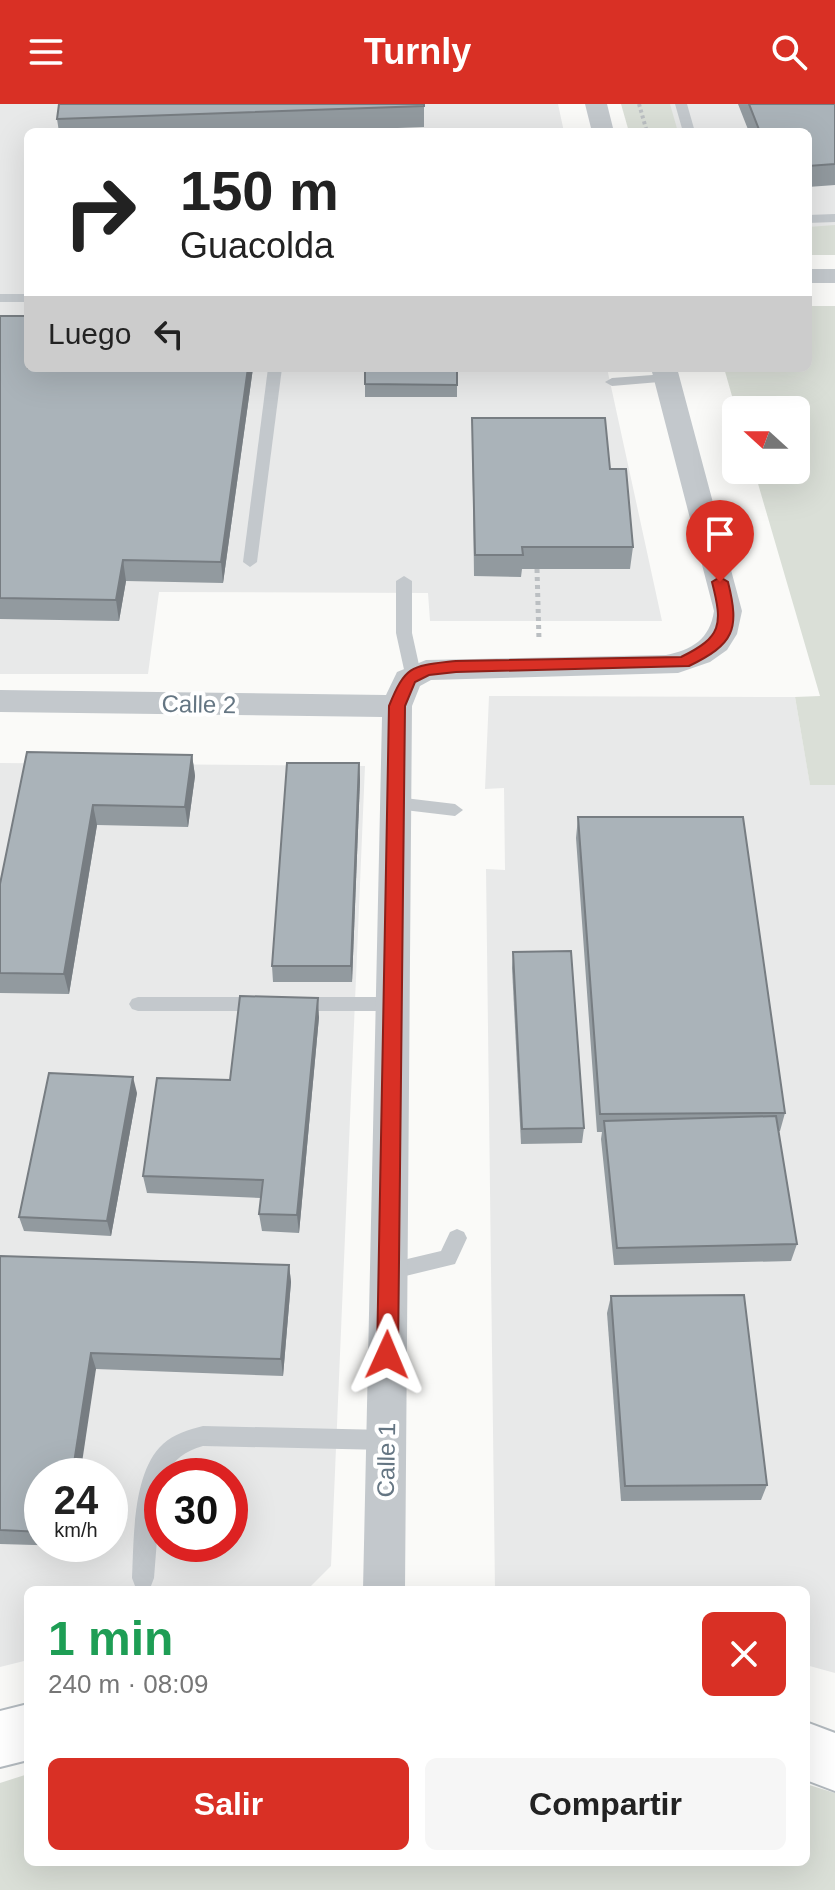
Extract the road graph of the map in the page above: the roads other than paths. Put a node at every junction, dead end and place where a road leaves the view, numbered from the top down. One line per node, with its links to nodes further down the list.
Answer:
1 (596, 104): 3 (street)
2 (681, 104): 4 (lane)
3 (602, 128)
4 (688, 128)
5 (835, 218): 6 (lane)
6 (812, 219)
7 (812, 276): 8 (street)
8 (835, 276)
9 (0, 298): 10 (lane)
10 (24, 298)
11 (274, 372): 14 (lane)
12 (665, 373): 13 (lane); 16 (street)
13 (612, 382)
14 (250, 562)
15 (404, 581): 16 (lane)
16 (413, 674): 18 (street)
17 (0, 701): 18 (street, Calle 2)
18 (397, 706): 19 (street, Calle 1)
19 (396, 803): 20 (lane); 22 (street, Calle 1)
20 (455, 810)
21 (138, 1004): 22 (lane)
22 (393, 1004): 24 (street, Calle 1)
23 (457, 1238): 24 (lane)
24 (389, 1271): 25 (street, Calle 1)
25 (386, 1440): 26 (lane); 27 (street, Calle 1)
26 (143, 1578)
27 (384, 1586)
28 (24, 1733): 29 (main road)
29 (0, 1739)
30 (810, 1753): 31 (main road)
31 (835, 1762)

